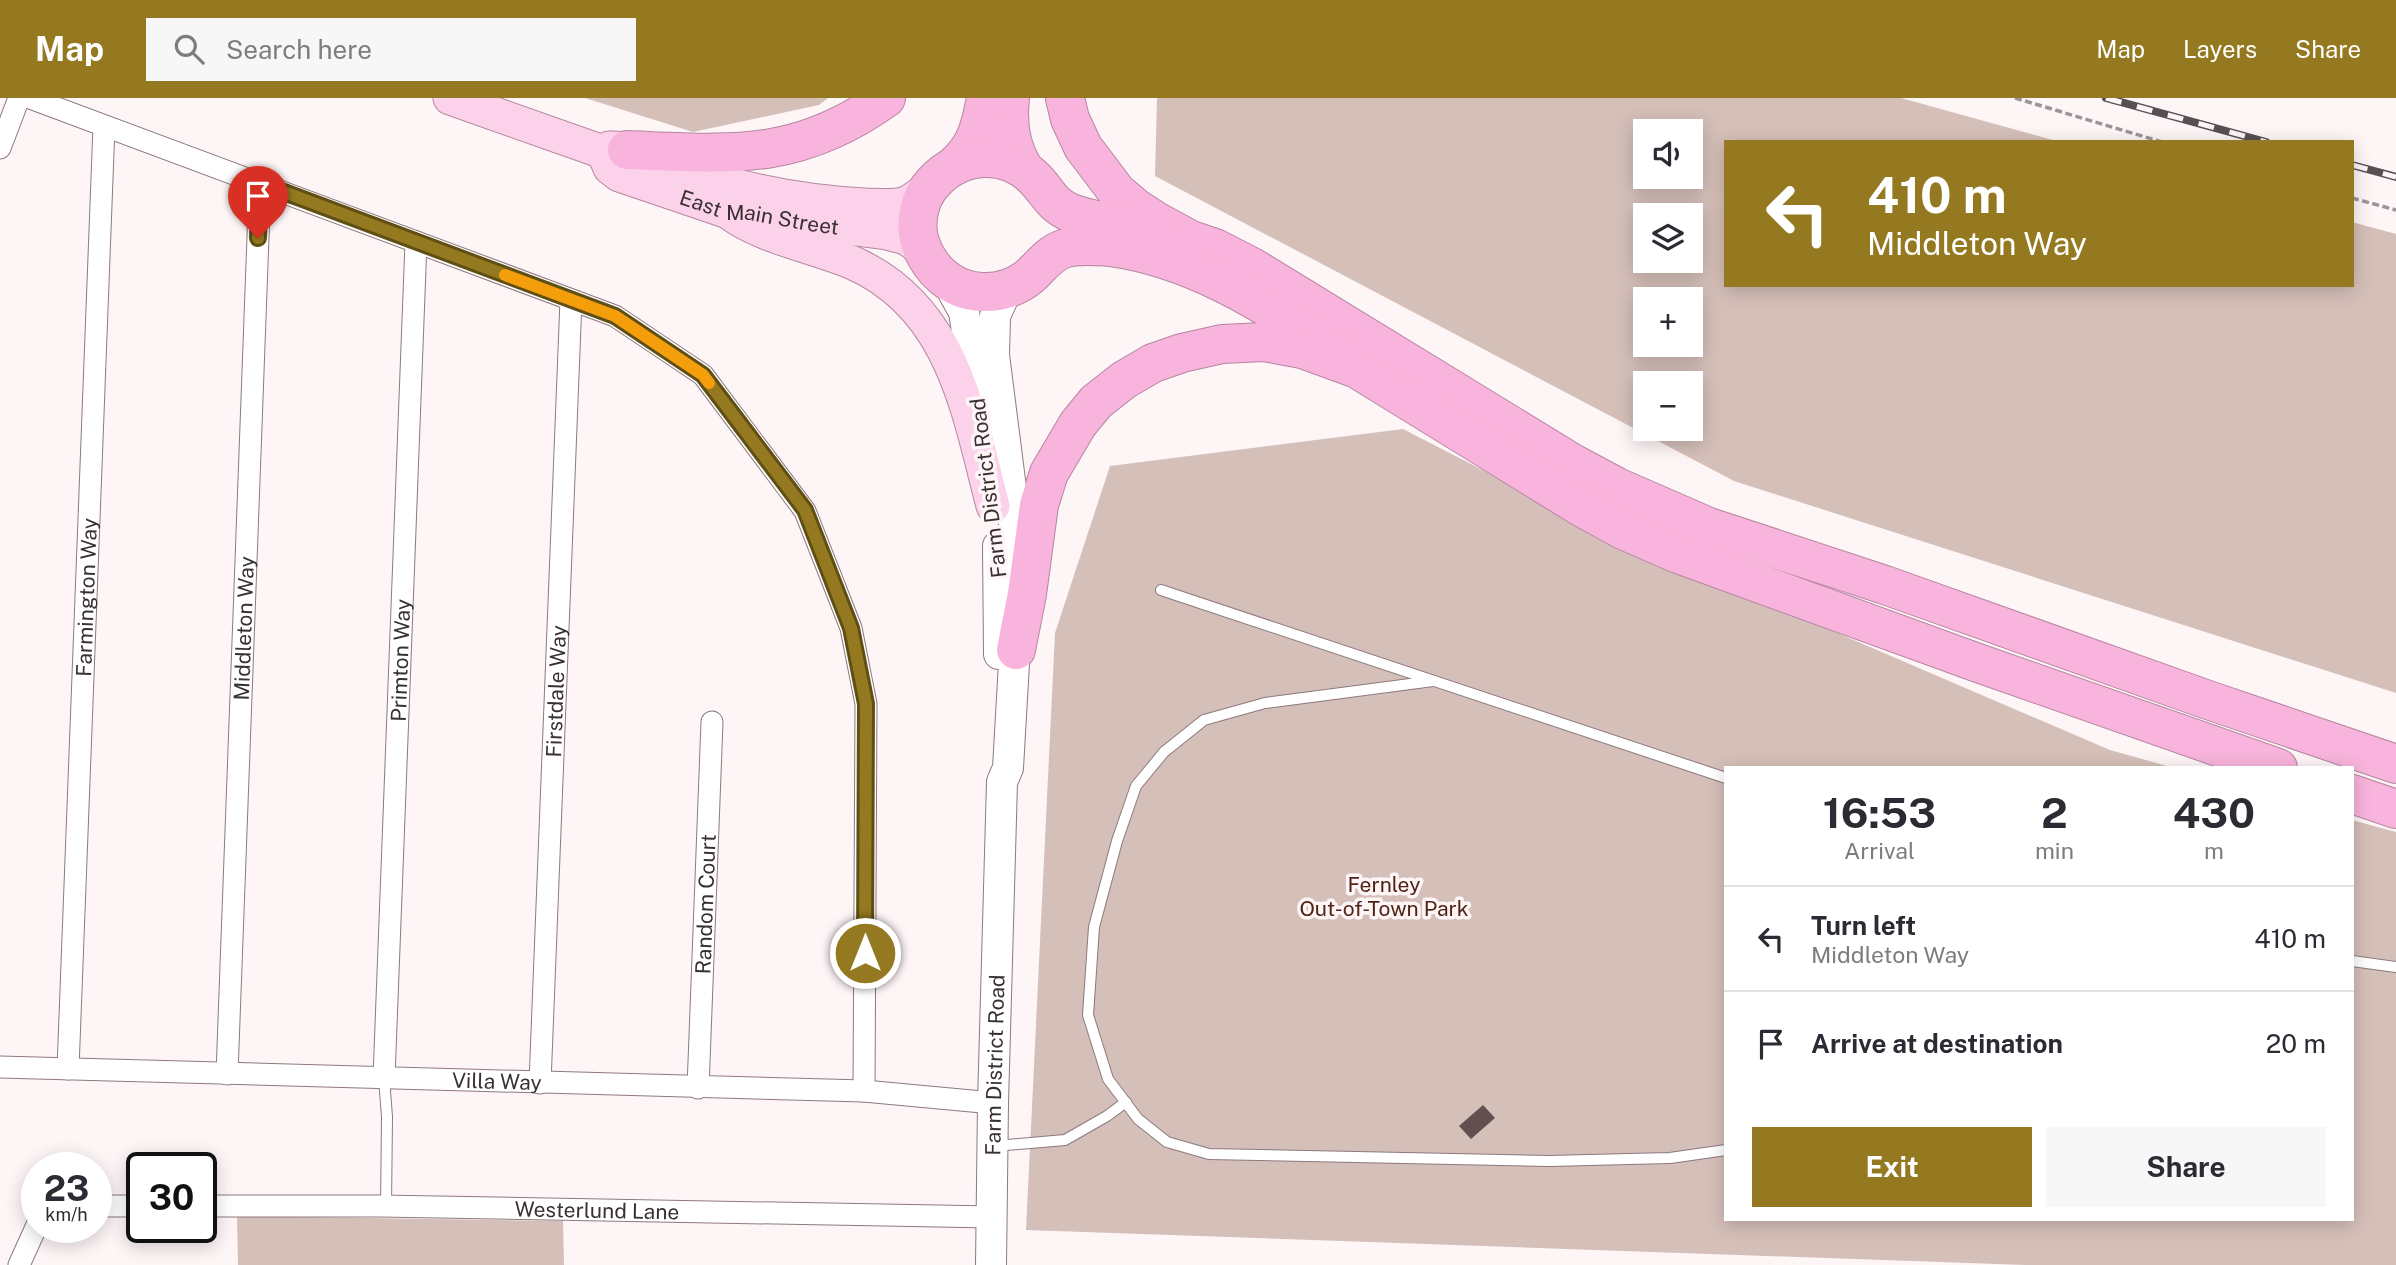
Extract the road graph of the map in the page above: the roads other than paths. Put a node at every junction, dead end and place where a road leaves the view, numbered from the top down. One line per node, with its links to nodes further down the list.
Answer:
1 (19, 98): 9 (street)
2 (30, 98): 8 (street)
3 (450, 98): 10 (main road, East Main Street)
4 (886, 98): 10 (highway)
5 (986, 98): 11 (highway)
6 (1010, 98): 12 (highway)
7 (1065, 98): 15 (highway)
8 (104, 126): 13 (street); 37 (street, Farmington Way)
9 (0, 148)
10 (615, 151): 11 (main road, East Main Street); 14 (main road, East Main Street)
11 (943, 175): 12 (highway); 17 (highway)
12 (1036, 182): 15 (highway); 18 (highway)
13 (260, 183): 16 (street); 38 (street, Middleton Way)
14 (728, 212): 17 (main road, East Main Street); 21 (main road)
15 (1191, 240): 24 (highway)
16 (416, 242): 19 (street); 39 (street, Primton Way)
17 (936, 268): 18 (highway); 21 (main road, Farm District Road)
18 (1029, 275): 20 (highway); 25 (main road, Farm District Road)
19 (570, 300): 40 (street, Firstdale Way); 42 (street)
20 (1357, 369): 22 (highway); 25 (highway)
21 (993, 506): 31 (main road, Farm District Road)
22 (1762, 586): 24 (highway); 29 (highway)
23 (1161, 590): 26 (lane)
24 (1950, 608): 28 (highway)
25 (1016, 650): 31 (main road, Farm District Road)
26 (1433, 681): 30 (lane); 43 (lane)
27 (712, 722): 41 (street, Random Court)
28 (2396, 764)
29 (2272, 766)
30 (1724, 777)
31 (1002, 782): 44 (main road, Farm District Road)
32 (2354, 795): 33 (highway)
33 (2396, 809)
34 (2354, 961): 35 (lane)
35 (2396, 967)
36 (0, 1067): 37 (street, Villa Way)
37 (68, 1069): 38 (street, Villa Way)
38 (226, 1074): 39 (street, Villa Way)
39 (384, 1078): 40 (street, Villa Way); 48 (lane)
40 (540, 1083): 41 (street, Villa Way)
41 (698, 1088): 42 (street, Villa Way)
42 (864, 1091): 44 (street, Villa Way)
43 (1126, 1102): 45 (lane); 46 (lane)
44 (993, 1103): 45 (main road, Farm District Road)
45 (992, 1146): 49 (main road, Farm District Road)
46 (1724, 1150)
47 (217, 1206): 48 (street, Westerlund Lane)
48 (386, 1206): 49 (street, Westerlund Lane)
49 (992, 1217): 52 (main road, Farm District Road)
50 (29, 1243): 51 (street)
51 (19, 1265)
52 (991, 1265)

